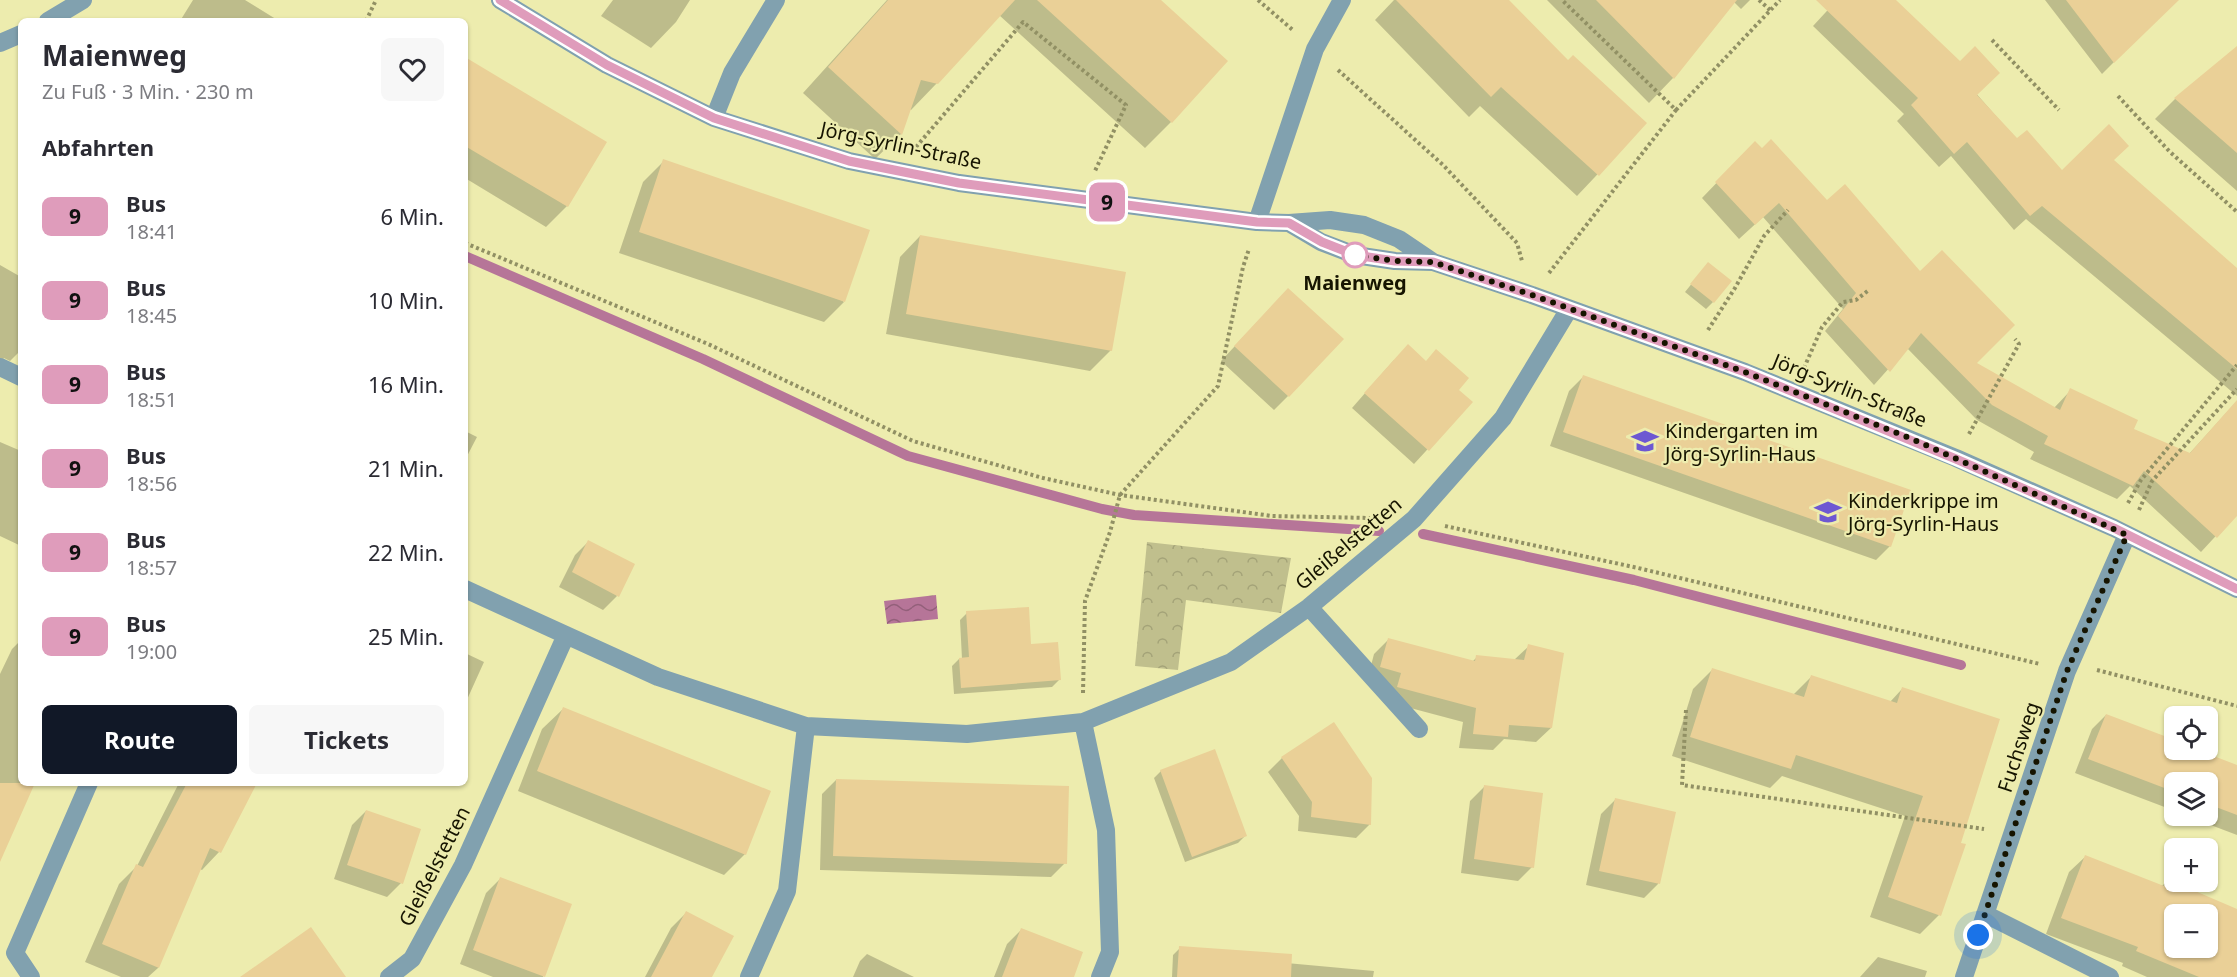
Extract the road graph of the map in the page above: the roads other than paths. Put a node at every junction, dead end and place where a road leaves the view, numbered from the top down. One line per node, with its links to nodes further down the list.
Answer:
1 (83, 0): 5 (street)
2 (500, 0): 8 (street, Jörg-Syrlin-Straße)
3 (776, 0): 8 (street)
4 (1342, 0): 9 (street)
5 (53, 18)
6 (18, 35): 7 (street)
7 (0, 43)
8 (714, 118): 9 (street, Jörg-Syrlin-Straße)
9 (1257, 222): 10 (street, Jörg-Syrlin-Straße)
10 (1289, 223): 11 (street, Jörg-Syrlin-Straße); 11 (street, Jörg-Syrlin-Straße)
11 (1433, 262): 12 (street, Jörg-Syrlin-Straße)
12 (1569, 309): 15 (street, Jörg-Syrlin-Straße); 18 (street, Gleißelstetten)
13 (0, 367): 14 (street)
14 (18, 376)
15 (2120, 532): 16 (street, Jörg-Syrlin-Straße); 24 (street, Fuchsweg)
16 (2237, 589)
17 (468, 590): 19 (street, Gleißelstetten)
18 (1308, 607): 20 (street, Gleißelstetten); 22 (street)
19 (566, 635): 21 (street, Gleißelstetten); 26 (street, Gleißelstetten)
20 (1083, 722): 21 (street, Gleißelstetten); 28 (street)
21 (806, 726): 27 (street)
22 (1419, 729)
23 (88, 786): 25 (street)
24 (1985, 914): 29 (street, Fuchsweg); 30 (street)
25 (32, 977)
26 (389, 977)
27 (749, 977)
28 (1100, 977)
29 (1964, 977)
30 (2110, 977)

